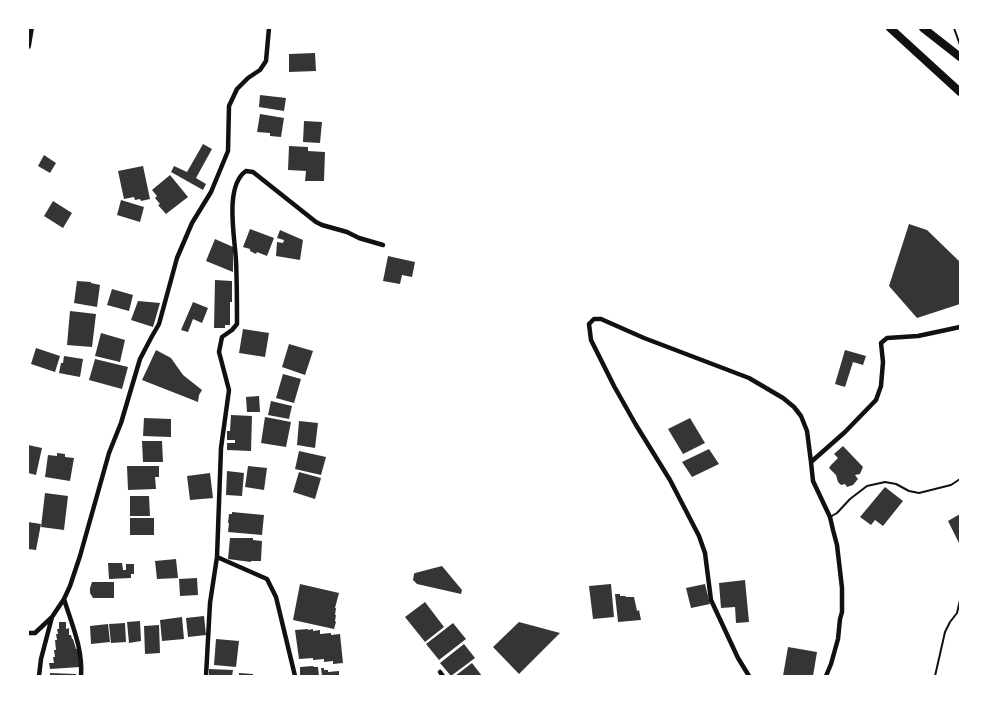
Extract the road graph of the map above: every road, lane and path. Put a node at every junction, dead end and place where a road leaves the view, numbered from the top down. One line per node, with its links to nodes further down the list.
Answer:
1 (31, 28): 7 (main road)
2 (269, 28): 16 (street)
3 (890, 28): 9 (highway)
4 (923, 28): 8 (highway)
5 (954, 28): 6 (path)
6 (960, 45)
7 (28, 46)
8 (960, 57)
9 (960, 92)
10 (383, 245): 15 (street)
11 (960, 327): 12 (street)
12 (811, 462): 14 (street); 24 (street)
13 (960, 479): 14 (lane)
14 (830, 517): 25 (street)
15 (217, 557): 22 (street); 23 (street)
16 (64, 599): 18 (street); 21 (street)
17 (960, 600): 26 (lane)
18 (52, 617): 19 (street); 20 (street)
19 (28, 633)
20 (39, 676)
21 (82, 676)
22 (206, 676)
23 (295, 676)
24 (750, 676)
25 (826, 676)
26 (935, 676)

